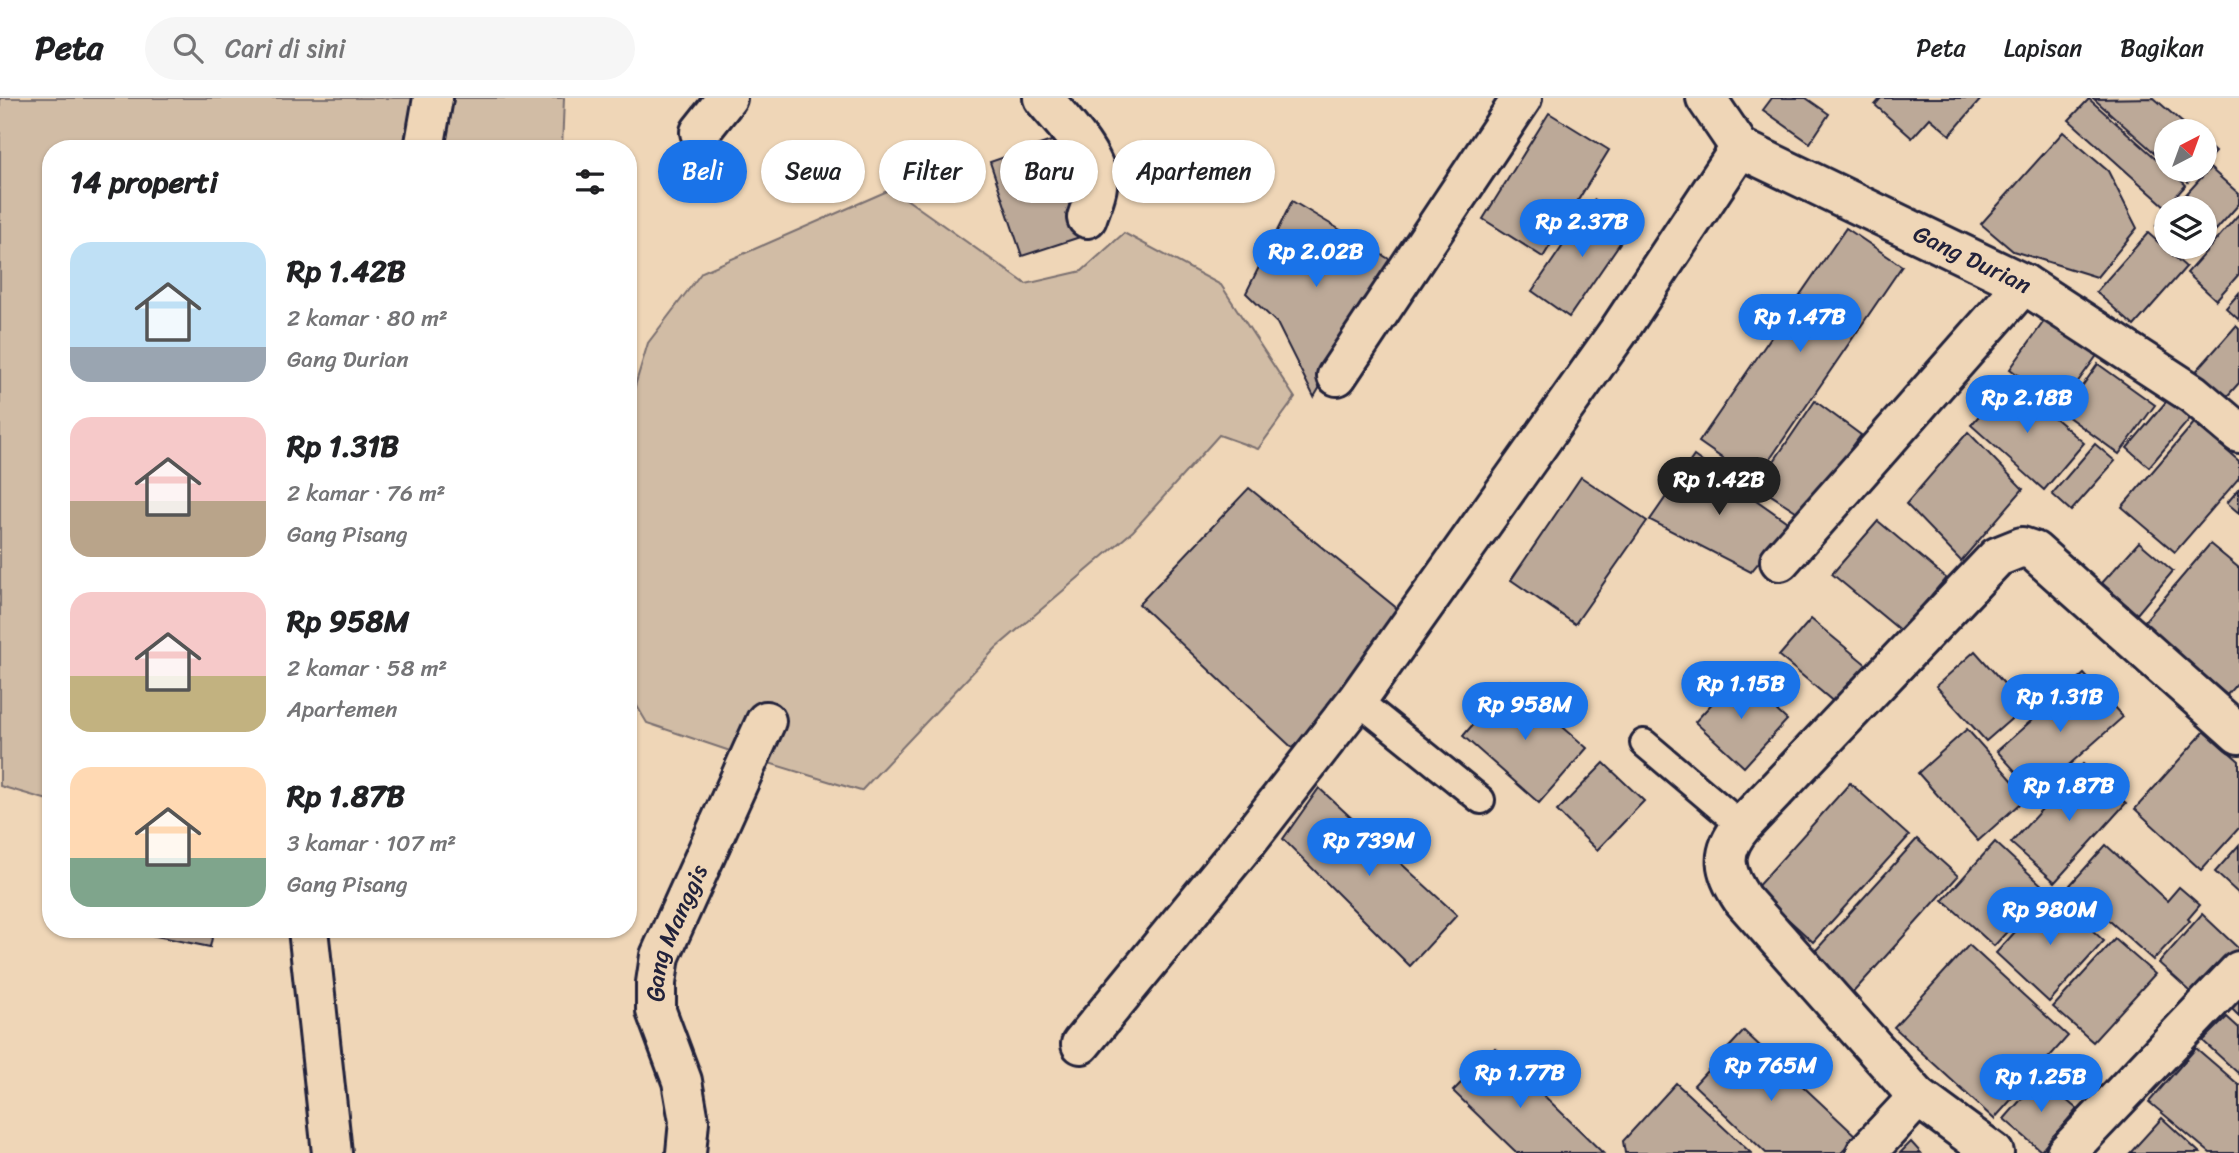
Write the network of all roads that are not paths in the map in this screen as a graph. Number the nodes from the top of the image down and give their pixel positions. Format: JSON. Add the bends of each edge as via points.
{"nodes":[{"id":1,"x":433,"y":98,"type":"edge"},
{"id":2,"x":727,"y":98,"type":"edge"},
{"id":3,"x":1043,"y":98,"type":"edge"},
{"id":4,"x":1522,"y":98,"type":"edge"},
{"id":5,"x":1706,"y":98,"type":"edge"},
{"id":6,"x":700,"y":132,"type":"dead end"},
{"id":7,"x":426,"y":140,"type":"edge"},
{"id":8,"x":1740,"y":148,"type":"junction"},
{"id":9,"x":1087,"y":218,"type":"dead end"},
{"id":10,"x":2024,"y":284,"type":"junction"},
{"id":11,"x":1337,"y":376,"type":"dead end"},
{"id":12,"x":2239,"y":433,"type":"edge"},
{"id":13,"x":1780,"y":561,"type":"dead end"},
{"id":14,"x":1357,"y":700,"type":"junction"},
{"id":15,"x":2234,"y":720,"type":"edge"},
{"id":16,"x":766,"y":721,"type":"dead end"},
{"id":17,"x":1644,"y":743,"type":"dead end"},
{"id":18,"x":1481,"y":800,"type":"dead end"},
{"id":19,"x":1742,"y":826,"type":"junction"},
{"id":20,"x":309,"y":938,"type":"edge"},
{"id":21,"x":2239,"y":971,"type":"edge"},
{"id":22,"x":1081,"y":1044,"type":"dead end"},
{"id":23,"x":1918,"y":1097,"type":"junction"},
{"id":24,"x":332,"y":1153,"type":"edge"},
{"id":25,"x":686,"y":1153,"type":"edge"},
{"id":26,"x":1866,"y":1153,"type":"edge"},
{"id":27,"x":1994,"y":1153,"type":"edge"},
{"id":28,"x":2066,"y":1153,"type":"edge"}],
"edges":[{"from":1,"to":7,"type":"street"},
{"from":2,"to":6,"type":"street"},
{"from":3,"to":9,"type":"street","via":[[1095,169],[1098,186]]},
{"from":4,"to":11,"type":"street"},
{"from":5,"to":8,"type":"street"},
{"from":8,"to":10,"type":"street","name":"Gang Durian"},
{"from":8,"to":14,"type":"street","via":[[1618,332]]},
{"from":10,"to":12,"type":"street","name":"Gang Durian","via":[[2193,394]]},
{"from":10,"to":13,"type":"street"},
{"from":14,"to":18,"type":"lane"},
{"from":14,"to":22,"type":"street"},
{"from":15,"to":19,"type":"street","via":[[2034,551],[2022,547],[1997,557]]},
{"from":16,"to":25,"type":"street","name":"Gang Manggis","via":[[660,956],[656,1011],[682,1081],[689,1121]]},
{"from":17,"to":19,"type":"lane"},
{"from":19,"to":23,"type":"street","via":[[1725,859],[1730,880],[1742,899]]},
{"from":20,"to":24,"type":"street"},
{"from":21,"to":28,"type":"street"},
{"from":23,"to":26,"type":"street"},
{"from":23,"to":27,"type":"street"}]}
